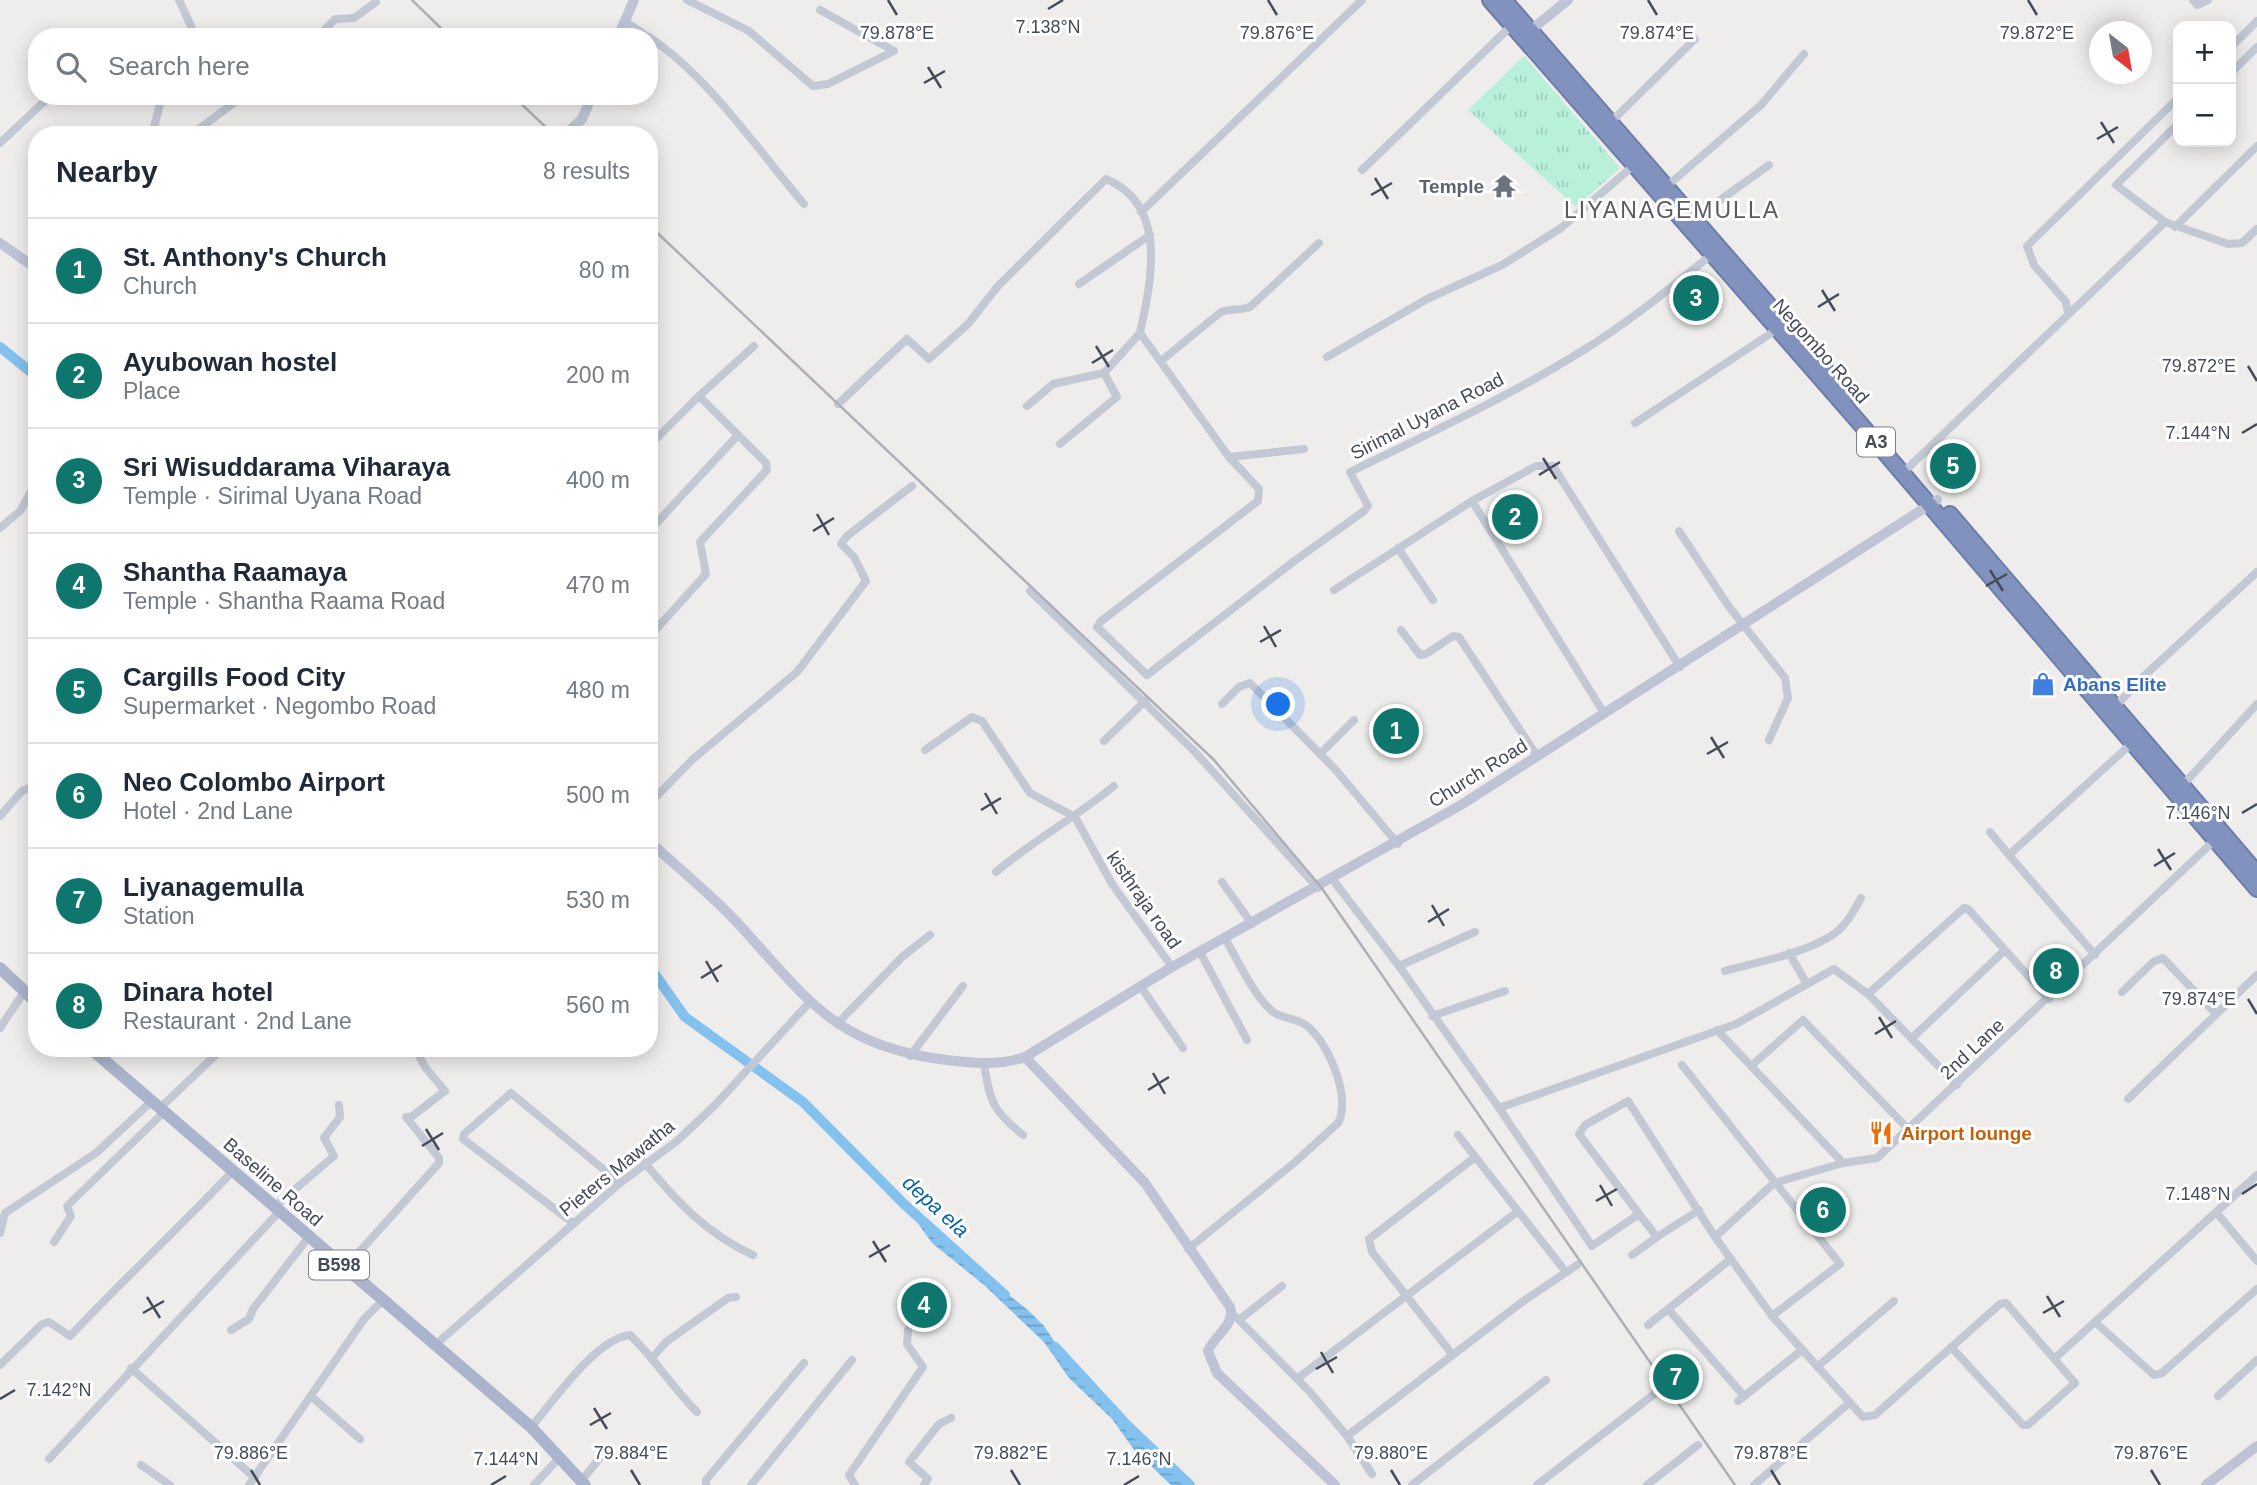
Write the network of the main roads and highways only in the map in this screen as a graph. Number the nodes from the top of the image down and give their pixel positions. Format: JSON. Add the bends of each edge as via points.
{"nodes":[{"id":1,"x":1490,"y":0,"type":"edge"},
{"id":2,"x":1504,"y":0,"type":"edge"},
{"id":3,"x":1526,"y":34,"type":"junction"},
{"id":4,"x":1933,"y":502,"type":"junction"},
{"id":5,"x":2218,"y":836,"type":"junction"},
{"id":6,"x":2257,"y":873,"type":"edge"},
{"id":7,"x":2257,"y":889,"type":"edge"},
{"id":8,"x":0,"y":968,"type":"edge"},
{"id":9,"x":28,"y":995,"type":"edge"},
{"id":10,"x":101,"y":1057,"type":"edge"},
{"id":11,"x":584,"y":1482,"type":"edge"}],
"edges":[{"from":1,"to":3,"type":"highway","name":"Negombo Road","number":"A3"},
{"from":2,"to":3,"type":"highway","name":"Negombo Road","number":"A3"},
{"from":3,"to":4,"type":"highway","name":"Negombo Road","number":"A3","via":[[1633,166]]},
{"from":3,"to":4,"type":"highway","name":"Negombo Road","number":"A3","via":[[1695,218],[1909,467]]},
{"from":4,"to":5,"type":"highway","name":"Negombo Road","number":"A3","via":[[2132,743]]},
{"from":4,"to":5,"type":"highway","name":"Negombo Road","number":"A3","via":[[2115,707]]},
{"from":5,"to":6,"type":"highway","name":"Negombo Road","number":"A3"},
{"from":5,"to":7,"type":"highway","name":"Negombo Road","number":"A3"},
{"from":8,"to":9,"type":"main road"},
{"from":10,"to":11,"type":"main road","name":"Baseline Road","number":"B598","via":[[531,1427]]}]}
